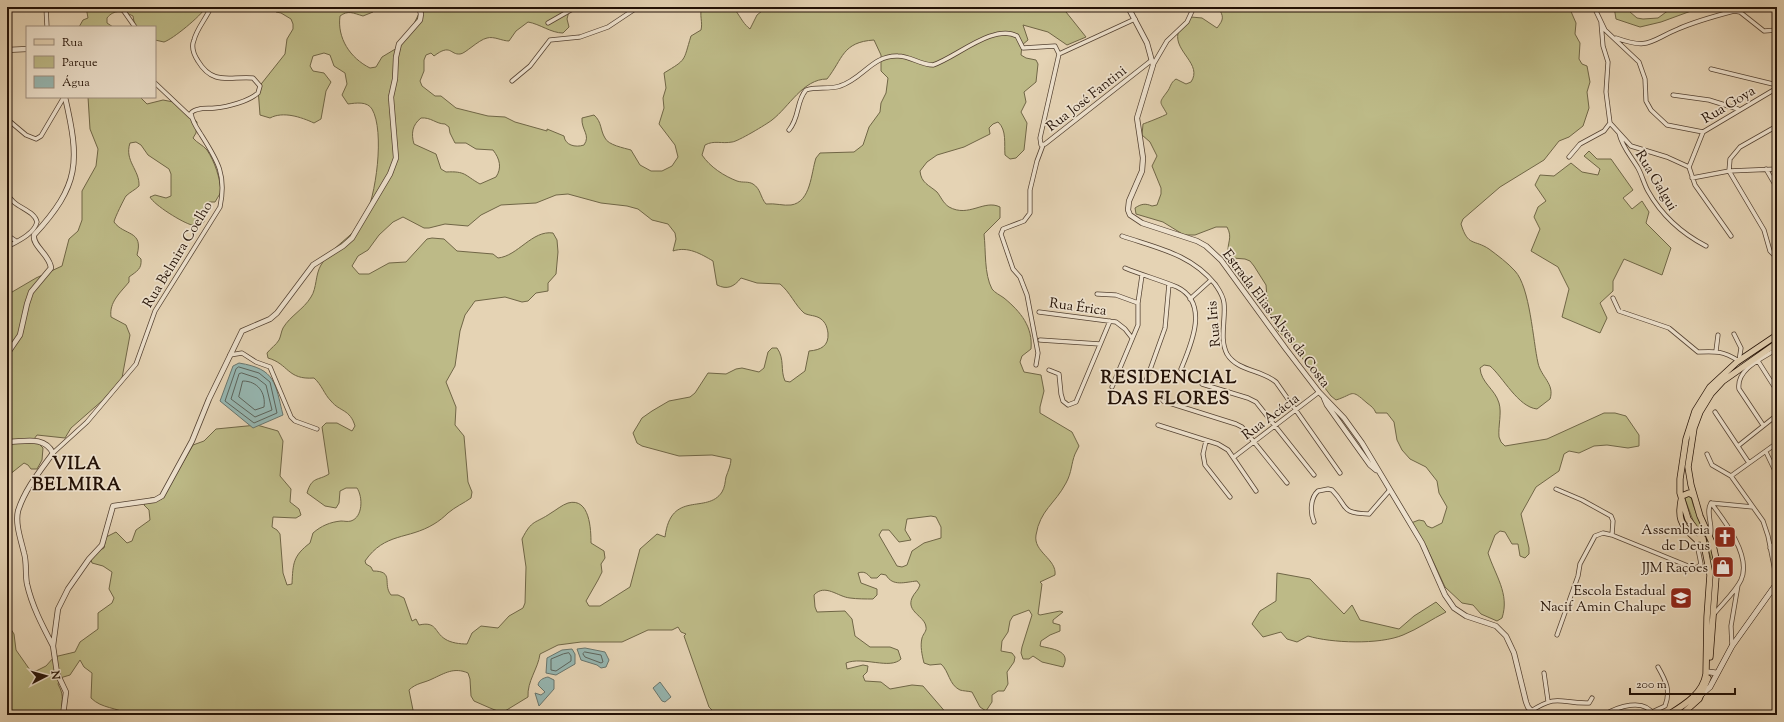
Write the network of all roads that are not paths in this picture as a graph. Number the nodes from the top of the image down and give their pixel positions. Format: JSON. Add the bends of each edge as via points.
{"nodes":[{"id":1,"x":46,"y":7,"type":"edge"},
{"id":2,"x":121,"y":7,"type":"edge"},
{"id":3,"x":211,"y":7,"type":"edge"},
{"id":4,"x":419,"y":7,"type":"edge"},
{"id":5,"x":576,"y":7,"type":"edge"},
{"id":6,"x":638,"y":7,"type":"edge"},
{"id":7,"x":1128,"y":7,"type":"edge"},
{"id":8,"x":1194,"y":7,"type":"edge"},
{"id":9,"x":1594,"y":7,"type":"edge"},
{"id":10,"x":1135,"y":19,"type":"junction"},
{"id":11,"x":1600,"y":22,"type":"junction"},
{"id":12,"x":548,"y":23,"type":"dead end"},
{"id":13,"x":47,"y":26,"type":"edge"},
{"id":14,"x":134,"y":26,"type":"edge"},
{"id":15,"x":1777,"y":30,"type":"edge"},
{"id":16,"x":1614,"y":37,"type":"junction"},
{"id":17,"x":26,"y":49,"type":"edge"},
{"id":18,"x":7,"y":50,"type":"edge"},
{"id":19,"x":1059,"y":54,"type":"junction"},
{"id":20,"x":1152,"y":62,"type":"junction"},
{"id":21,"x":1711,"y":69,"type":"dead end"},
{"id":22,"x":512,"y":81,"type":"dead end"},
{"id":23,"x":156,"y":84,"type":"edge"},
{"id":24,"x":1777,"y":85,"type":"edge"},
{"id":25,"x":1777,"y":88,"type":"edge"},
{"id":26,"x":1673,"y":95,"type":"dead end"},
{"id":27,"x":64,"y":98,"type":"edge"},
{"id":28,"x":65,"y":98,"type":"edge"},
{"id":29,"x":1739,"y":109,"type":"junction"},
{"id":30,"x":191,"y":117,"type":"junction"},
{"id":31,"x":7,"y":119,"type":"edge"},
{"id":32,"x":1610,"y":123,"type":"junction"},
{"id":33,"x":1777,"y":126,"type":"edge"},
{"id":34,"x":789,"y":130,"type":"dead end"},
{"id":35,"x":1619,"y":132,"type":"junction"},
{"id":36,"x":1703,"y":132,"type":"junction"},
{"id":37,"x":1043,"y":145,"type":"junction"},
{"id":38,"x":1570,"y":156,"type":"dead end"},
{"id":39,"x":1689,"y":167,"type":"junction"},
{"id":40,"x":1766,"y":169,"type":"junction"},
{"id":41,"x":1777,"y":169,"type":"edge"},
{"id":42,"x":1729,"y":171,"type":"junction"},
{"id":43,"x":1692,"y":178,"type":"junction"},
{"id":44,"x":1777,"y":188,"type":"edge"},
{"id":45,"x":7,"y":193,"type":"edge"},
{"id":46,"x":7,"y":235,"type":"edge"},
{"id":47,"x":1122,"y":236,"type":"dead end"},
{"id":48,"x":1731,"y":236,"type":"dead end"},
{"id":49,"x":24,"y":237,"type":"junction"},
{"id":50,"x":33,"y":238,"type":"junction"},
{"id":51,"x":16,"y":241,"type":"junction"},
{"id":52,"x":1706,"y":246,"type":"dead end"},
{"id":53,"x":7,"y":247,"type":"edge"},
{"id":54,"x":1777,"y":257,"type":"edge"},
{"id":55,"x":1125,"y":268,"type":"dead end"},
{"id":56,"x":1142,"y":275,"type":"junction"},
{"id":57,"x":1211,"y":280,"type":"junction"},
{"id":58,"x":1169,"y":284,"type":"junction"},
{"id":59,"x":1097,"y":294,"type":"dead end"},
{"id":60,"x":1190,"y":298,"type":"junction"},
{"id":61,"x":1613,"y":298,"type":"dead end"},
{"id":62,"x":1138,"y":302,"type":"junction"},
{"id":63,"x":1039,"y":312,"type":"dead end"},
{"id":64,"x":1110,"y":321,"type":"junction"},
{"id":65,"x":1734,"y":334,"type":"dead end"},
{"id":66,"x":1718,"y":335,"type":"dead end"},
{"id":67,"x":1777,"y":335,"type":"edge"},
{"id":68,"x":1132,"y":338,"type":"junction"},
{"id":69,"x":1040,"y":340,"type":"dead end"},
{"id":70,"x":1777,"y":343,"type":"edge"},
{"id":71,"x":1100,"y":344,"type":"junction"},
{"id":72,"x":1777,"y":349,"type":"edge"},
{"id":73,"x":1716,"y":351,"type":"junction"},
{"id":74,"x":7,"y":354,"type":"edge"},
{"id":75,"x":229,"y":355,"type":"junction"},
{"id":76,"x":1758,"y":361,"type":"junction"},
{"id":77,"x":1036,"y":365,"type":"dead end"},
{"id":78,"x":1743,"y":365,"type":"junction"},
{"id":79,"x":1049,"y":370,"type":"dead end"},
{"id":80,"x":1181,"y":370,"type":"dead end"},
{"id":81,"x":1146,"y":381,"type":"dead end"},
{"id":82,"x":1202,"y":384,"type":"dead end"},
{"id":83,"x":1112,"y":387,"type":"dead end"},
{"id":84,"x":1777,"y":391,"type":"edge"},
{"id":85,"x":1319,"y":392,"type":"junction"},
{"id":86,"x":1163,"y":401,"type":"dead end"},
{"id":87,"x":1296,"y":410,"type":"junction"},
{"id":88,"x":1715,"y":412,"type":"dead end"},
{"id":89,"x":1777,"y":414,"type":"edge"},
{"id":90,"x":1762,"y":425,"type":"junction"},
{"id":91,"x":1158,"y":426,"type":"dead end"},
{"id":92,"x":1275,"y":426,"type":"junction"},
{"id":93,"x":317,"y":429,"type":"dead end"},
{"id":94,"x":1206,"y":441,"type":"junction"},
{"id":95,"x":7,"y":442,"type":"edge"},
{"id":96,"x":1254,"y":442,"type":"junction"},
{"id":97,"x":1777,"y":443,"type":"edge"},
{"id":98,"x":1738,"y":446,"type":"junction"},
{"id":99,"x":1766,"y":452,"type":"junction"},
{"id":100,"x":53,"y":454,"type":"junction"},
{"id":101,"x":1706,"y":454,"type":"dead end"},
{"id":102,"x":1234,"y":457,"type":"junction"},
{"id":103,"x":1749,"y":463,"type":"junction"},
{"id":104,"x":1340,"y":473,"type":"dead end"},
{"id":105,"x":1314,"y":475,"type":"dead end"},
{"id":106,"x":1777,"y":475,"type":"edge"},
{"id":107,"x":1731,"y":476,"type":"junction"},
{"id":108,"x":1287,"y":483,"type":"dead end"},
{"id":109,"x":1556,"y":489,"type":"dead end"},
{"id":110,"x":1256,"y":490,"type":"dead end"},
{"id":111,"x":1389,"y":491,"type":"junction"},
{"id":112,"x":1694,"y":496,"type":"junction"},
{"id":113,"x":1230,"y":497,"type":"dead end"},
{"id":114,"x":1682,"y":498,"type":"junction"},
{"id":115,"x":1711,"y":502,"type":"junction"},
{"id":116,"x":1753,"y":507,"type":"junction"},
{"id":117,"x":1314,"y":522,"type":"dead end"},
{"id":118,"x":1685,"y":527,"type":"junction"},
{"id":119,"x":1696,"y":531,"type":"junction"},
{"id":120,"x":1612,"y":535,"type":"junction"},
{"id":121,"x":1710,"y":537,"type":"junction"},
{"id":122,"x":1702,"y":538,"type":"junction"},
{"id":123,"x":1696,"y":539,"type":"junction"},
{"id":124,"x":1777,"y":541,"type":"edge"},
{"id":125,"x":1770,"y":548,"type":"junction"},
{"id":126,"x":1717,"y":563,"type":"junction"},
{"id":127,"x":1709,"y":564,"type":"junction"},
{"id":128,"x":1777,"y":582,"type":"edge"},
{"id":129,"x":1738,"y":584,"type":"junction"},
{"id":130,"x":1712,"y":616,"type":"junction"},
{"id":131,"x":1556,"y":636,"type":"dead end"},
{"id":132,"x":53,"y":646,"type":"junction"},
{"id":133,"x":1732,"y":646,"type":"junction"},
{"id":134,"x":1658,"y":667,"type":"dead end"},
{"id":135,"x":1709,"y":672,"type":"junction"},
{"id":136,"x":1717,"y":672,"type":"junction"},
{"id":137,"x":1544,"y":673,"type":"dead end"},
{"id":138,"x":1702,"y":694,"type":"junction"},
{"id":139,"x":1592,"y":698,"type":"dead end"},
{"id":140,"x":1548,"y":701,"type":"junction"},
{"id":141,"x":1531,"y":711,"type":"junction"},
{"id":142,"x":1653,"y":714,"type":"edge"},
{"id":143,"x":63,"y":715,"type":"edge"},
{"id":144,"x":1535,"y":715,"type":"edge"},
{"id":145,"x":1604,"y":715,"type":"edge"},
{"id":146,"x":1668,"y":715,"type":"edge"},
{"id":147,"x":1681,"y":715,"type":"edge"}],
"edges":[{"from":1,"to":13,"type":"street"},
{"from":2,"to":14,"type":"street"},
{"from":3,"to":30,"type":"street","via":[[193,42],[195,57],[204,69],[215,77],[253,78],[260,84],[260,88],[251,98],[217,108],[195,110]]},
{"from":4,"to":75,"type":"street","via":[[420,20],[399,44],[396,57],[391,97],[396,158],[390,174],[348,242],[313,265],[277,313],[242,331]]},
{"from":5,"to":12,"type":"street"},
{"from":6,"to":22,"type":"street","via":[[608,27],[580,37],[550,40],[530,66]]},
{"from":7,"to":10,"type":"street"},
{"from":8,"to":20,"type":"street","via":[[1187,22],[1167,41]]},
{"from":9,"to":11,"type":"street"},
{"from":10,"to":19,"type":"street"},
{"from":10,"to":20,"type":"street","via":[[1147,43]]},
{"from":11,"to":16,"type":"street"},
{"from":11,"to":32,"type":"street","via":[[1608,66],[1606,92]]},
{"from":15,"to":16,"type":"street","via":[[1764,31],[1740,12],[1734,11],[1676,29],[1652,42],[1638,44]]},
{"from":16,"to":36,"type":"street","via":[[1639,62],[1645,79],[1646,101],[1654,115],[1667,125]]},
{"from":17,"to":18,"type":"street"},
{"from":19,"to":34,"type":"street","via":[[1055,46],[1023,48],[1017,36],[1011,34],[988,37],[933,65],[907,58],[891,57],[872,63],[858,78],[846,84],[834,88],[806,90],[796,121]]},
{"from":19,"to":37,"type":"street","name":"Rua José Fantini","via":[[1040,141]]},
{"from":20,"to":37,"type":"street","name":"Rua José Fantini"},
{"from":20,"to":85,"type":"street","name":"Estrada Elias Alves da Costa","via":[[1137,118],[1143,158],[1142,171],[1129,201],[1130,215],[1142,223],[1196,241],[1213,252]]},
{"from":21,"to":24,"type":"street"},
{"from":23,"to":30,"type":"street","name":"Rua Belmira Coelho"},
{"from":25,"to":29,"type":"street","name":"Rua Goya"},
{"from":26,"to":29,"type":"street","via":[[1709,100]]},
{"from":27,"to":31,"type":"street","via":[[41,136],[36,138],[26,135]]},
{"from":28,"to":50,"type":"street","via":[[72,129],[73,172],[70,184],[53,215]]},
{"from":29,"to":36,"type":"street","name":"Rua Goya"},
{"from":30,"to":100,"type":"street","name":"Rua Belmira Coelho","via":[[218,162],[222,174],[224,189],[220,206],[155,311],[136,364],[87,422]]},
{"from":32,"to":35,"type":"street"},
{"from":32,"to":38,"type":"street","via":[[1604,131],[1580,144]]},
{"from":33,"to":42,"type":"street","via":[[1740,147],[1730,159]]},
{"from":35,"to":39,"type":"street","via":[[1631,146]]},
{"from":35,"to":52,"type":"street","name":"Rua Galgui","via":[[1623,145],[1662,213],[1692,239]]},
{"from":36,"to":39,"type":"street","name":"Rua Goya"},
{"from":37,"to":77,"type":"street","via":[[1030,190],[1030,213],[1024,221],[1003,229],[1001,234],[1013,268],[1020,277],[1027,295],[1038,353]]},
{"from":39,"to":43,"type":"street"},
{"from":40,"to":41,"type":"street"},
{"from":40,"to":42,"type":"street"},
{"from":40,"to":44,"type":"street"},
{"from":42,"to":43,"type":"street"},
{"from":42,"to":54,"type":"street","via":[[1764,230],[1770,251]]},
{"from":43,"to":48,"type":"street"},
{"from":45,"to":49,"type":"street","via":[[13,203],[36,218],[36,227]]},
{"from":46,"to":51,"type":"street"},
{"from":47,"to":57,"type":"street","name":"Rua Iris","via":[[1177,255],[1198,267]]},
{"from":49,"to":50,"type":"street"},
{"from":49,"to":51,"type":"street"},
{"from":50,"to":74,"type":"street","via":[[48,258],[51,268],[32,292],[20,335]]},
{"from":51,"to":53,"type":"street"},
{"from":55,"to":56,"type":"street"},
{"from":56,"to":58,"type":"street"},
{"from":56,"to":62,"type":"street"},
{"from":57,"to":60,"type":"street"},
{"from":57,"to":87,"type":"street","name":"Rua Iris","via":[[1224,299],[1223,335],[1227,354],[1236,364],[1270,377]]},
{"from":58,"to":60,"type":"street"},
{"from":58,"to":81,"type":"street","via":[[1165,328]]},
{"from":59,"to":62,"type":"street","via":[[1116,295]]},
{"from":60,"to":80,"type":"street","via":[[1195,311],[1195,331]]},
{"from":61,"to":73,"type":"street","via":[[1618,311],[1669,328],[1698,352]]},
{"from":62,"to":68,"type":"street","via":[[1138,325]]},
{"from":63,"to":64,"type":"street","name":"Rua Érica"},
{"from":64,"to":68,"type":"street","name":"Rua Érica","via":[[1121,325]]},
{"from":64,"to":71,"type":"street"},
{"from":65,"to":78,"type":"street","via":[[1741,348]]},
{"from":66,"to":73,"type":"street"},
{"from":67,"to":78,"type":"main road"},
{"from":68,"to":83,"type":"street"},
{"from":69,"to":71,"type":"street"},
{"from":70,"to":78,"type":"main road"},
{"from":71,"to":79,"type":"street","via":[[1079,398],[1074,404],[1068,405],[1063,400],[1059,374]]},
{"from":72,"to":76,"type":"street"},
{"from":73,"to":78,"type":"street","via":[[1725,353]]},
{"from":75,"to":93,"type":"street","via":[[242,352],[256,362],[270,367],[291,417]]},
{"from":75,"to":132,"type":"street","via":[[192,441],[162,496],[155,500],[117,505],[112,508],[102,544],[68,589],[58,609]]},
{"from":76,"to":78,"type":"street"},
{"from":76,"to":84,"type":"street"},
{"from":78,"to":90,"type":"street","via":[[1739,389]]},
{"from":78,"to":112,"type":"main road","via":[[1711,394],[1694,428],[1688,467]]},
{"from":78,"to":114,"type":"main road","via":[[1710,387],[1695,411],[1686,439],[1680,479]]},
{"from":82,"to":92,"type":"street","via":[[1256,402]]},
{"from":85,"to":87,"type":"street","name":"Rua Acácia"},
{"from":85,"to":111,"type":"street","name":"Estrada Elias Alves da Costa","via":[[1370,466],[1377,470]]},
{"from":86,"to":96,"type":"street","via":[[1236,424]]},
{"from":87,"to":92,"type":"street","name":"Rua Acácia"},
{"from":87,"to":104,"type":"street","name":"Rua Iris"},
{"from":88,"to":98,"type":"street"},
{"from":89,"to":90,"type":"street"},
{"from":90,"to":98,"type":"street"},
{"from":91,"to":94,"type":"street"},
{"from":92,"to":96,"type":"street","name":"Rua Acácia"},
{"from":92,"to":105,"type":"street"},
{"from":94,"to":102,"type":"street","via":[[1218,444]]},
{"from":94,"to":113,"type":"street","via":[[1203,454],[1205,465]]},
{"from":95,"to":100,"type":"street","via":[[42,442],[49,446]]},
{"from":96,"to":102,"type":"street","name":"Rua Acácia"},
{"from":96,"to":108,"type":"street"},
{"from":97,"to":99,"type":"street"},
{"from":98,"to":103,"type":"street"},
{"from":99,"to":103,"type":"street"},
{"from":99,"to":106,"type":"street"},
{"from":100,"to":132,"type":"street","name":"Rua Belmira Coelho","via":[[31,482],[18,512],[17,522],[25,555],[26,581],[30,595],[36,614]]},
{"from":101,"to":107,"type":"street","via":[[1712,465]]},
{"from":102,"to":110,"type":"street"},
{"from":103,"to":107,"type":"street"},
{"from":107,"to":116,"type":"street"},
{"from":109,"to":120,"type":"street","via":[[1611,516]]},
{"from":111,"to":117,"type":"street","via":[[1369,514],[1350,512],[1332,490],[1318,491],[1312,501]]},
{"from":111,"to":141,"type":"street","name":"Estrada Elias Alves da Costa","via":[[1422,543],[1445,595],[1454,608],[1466,616],[1496,626],[1506,636],[1514,653],[1526,702]]},
{"from":112,"to":114,"type":"main road","via":[[1686,493]]},
{"from":112,"to":121,"type":"main road"},
{"from":114,"to":118,"type":"main road","via":[[1680,520]]},
{"from":114,"to":119,"type":"main road","via":[[1688,519]]},
{"from":115,"to":116,"type":"street"},
{"from":115,"to":121,"type":"street","via":[[1708,508]]},
{"from":115,"to":129,"type":"street","via":[[1736,538],[1743,570]]},
{"from":116,"to":125,"type":"street","via":[[1765,526]]},
{"from":118,"to":119,"type":"main road"},
{"from":118,"to":123,"type":"main road"},
{"from":119,"to":122,"type":"main road"},
{"from":120,"to":123,"type":"street","via":[[1693,568],[1701,564]]},
{"from":120,"to":131,"type":"street","via":[[1603,533],[1595,536],[1580,564]]},
{"from":121,"to":126,"type":"main road"},
{"from":122,"to":123,"type":"main road"},
{"from":122,"to":127,"type":"main road"},
{"from":124,"to":125,"type":"street"},
{"from":125,"to":128,"type":"street"},
{"from":126,"to":127,"type":"main road"},
{"from":126,"to":130,"type":"main road"},
{"from":127,"to":146,"type":"main road","via":[[1705,681],[1691,700]]},
{"from":128,"to":133,"type":"main road"},
{"from":129,"to":130,"type":"street"},
{"from":129,"to":133,"type":"street","via":[[1731,626]]},
{"from":130,"to":135,"type":"main road"},
{"from":132,"to":143,"type":"street","via":[[57,673],[66,692]]},
{"from":133,"to":136,"type":"main road"},
{"from":134,"to":142,"type":"street","via":[[1665,680],[1668,695],[1665,706]]},
{"from":135,"to":136,"type":"main road"},
{"from":135,"to":138,"type":"main road"},
{"from":136,"to":138,"type":"main road","via":[[1710,688]]},
{"from":137,"to":140,"type":"street"},
{"from":138,"to":147,"type":"main road","via":[[1694,705]]},
{"from":139,"to":140,"type":"street","via":[[1589,702]]},
{"from":140,"to":141,"type":"street"},
{"from":141,"to":144,"type":"street","name":"Estrada Elias Alves da Costa"},
{"from":142,"to":145,"type":"street","via":[[1639,705],[1632,705]]}]}
